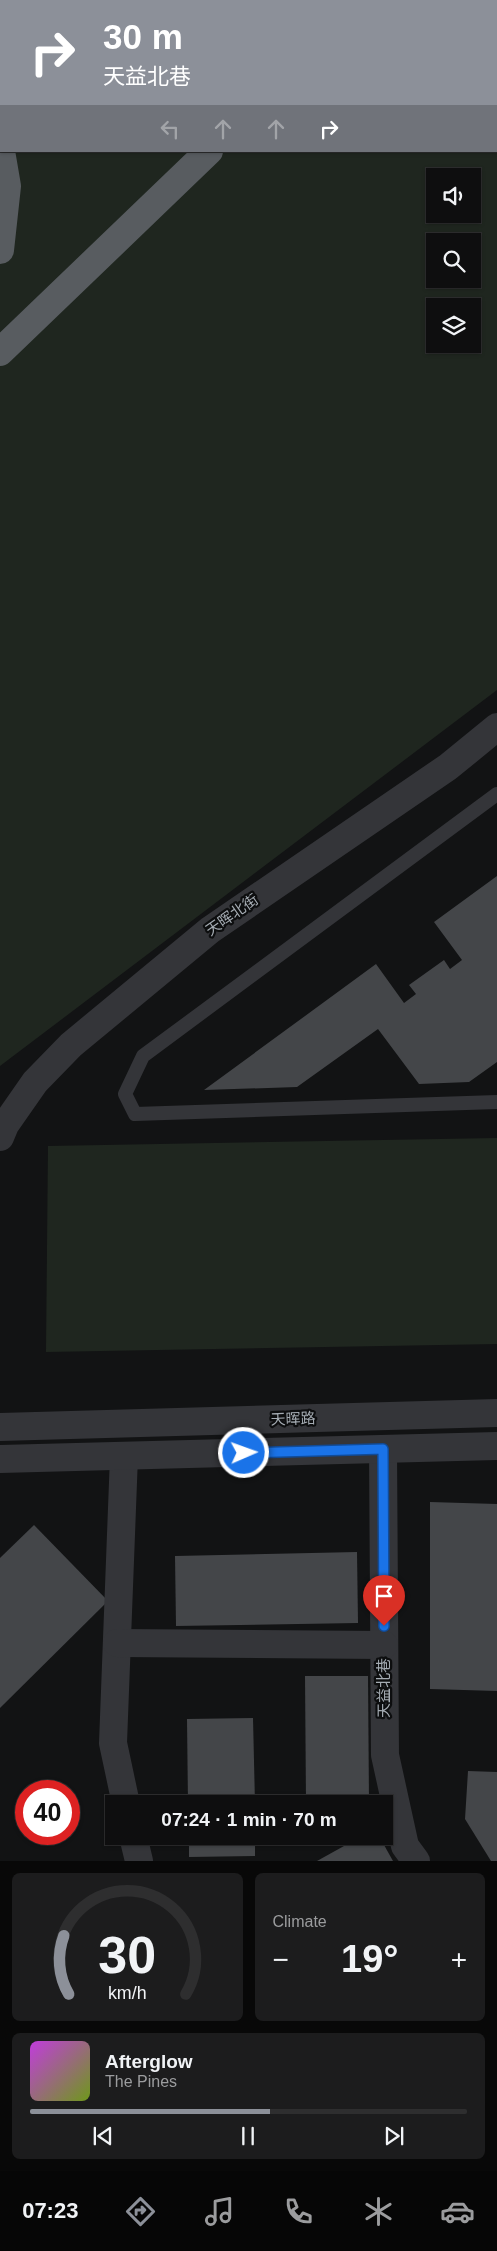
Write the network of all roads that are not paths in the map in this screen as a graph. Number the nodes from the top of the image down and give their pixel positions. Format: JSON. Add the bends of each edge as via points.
{"nodes":[{"id":1,"x":1,"y":152,"type":"edge"},
{"id":2,"x":208,"y":152,"type":"edge"},
{"id":3,"x":0,"y":250,"type":"edge"},
{"id":4,"x":0,"y":352,"type":"edge"},
{"id":5,"x":497,"y":727,"type":"edge"},
{"id":6,"x":497,"y":794,"type":"edge"},
{"id":7,"x":497,"y":1102,"type":"edge"},
{"id":8,"x":0,"y":1137,"type":"edge"},
{"id":9,"x":497,"y":1413,"type":"edge"},
{"id":10,"x":0,"y":1427,"type":"edge"},
{"id":11,"x":497,"y":1446,"type":"edge"},
{"id":12,"x":383,"y":1449,"type":"junction"},
{"id":13,"x":124,"y":1456,"type":"junction"},
{"id":14,"x":0,"y":1459,"type":"edge"},
{"id":15,"x":116,"y":1643,"type":"junction"},
{"id":16,"x":384,"y":1645,"type":"junction"},
{"id":17,"x":124,"y":1795,"type":"edge"},
{"id":18,"x":135,"y":1845,"type":"edge"},
{"id":19,"x":139,"y":1861,"type":"edge"},
{"id":20,"x":416,"y":1861,"type":"edge"}],
"edges":[{"from":1,"to":3,"type":"highway","via":[[7,186]]},
{"from":2,"to":4,"type":"highway"},
{"from":5,"to":8,"type":"street","name":"天晖北街","via":[[448,766],[196,942],[71,1045],[35,1082]]},
{"from":6,"to":7,"type":"lane","via":[[143,1056],[125,1094],[136,1114]]},
{"from":9,"to":10,"type":"street","name":"天晖路"},
{"from":11,"to":12,"type":"street"},
{"from":12,"to":13,"type":"street"},
{"from":12,"to":16,"type":"street","name":"天益北巷"},
{"from":13,"to":14,"type":"street"},
{"from":13,"to":15,"type":"street"},
{"from":15,"to":16,"type":"street"},
{"from":15,"to":17,"type":"street","via":[[113,1743]]},
{"from":16,"to":20,"type":"street","name":"天益北巷","via":[[385,1754],[405,1846]]},
{"from":18,"to":19,"type":"street"}]}
